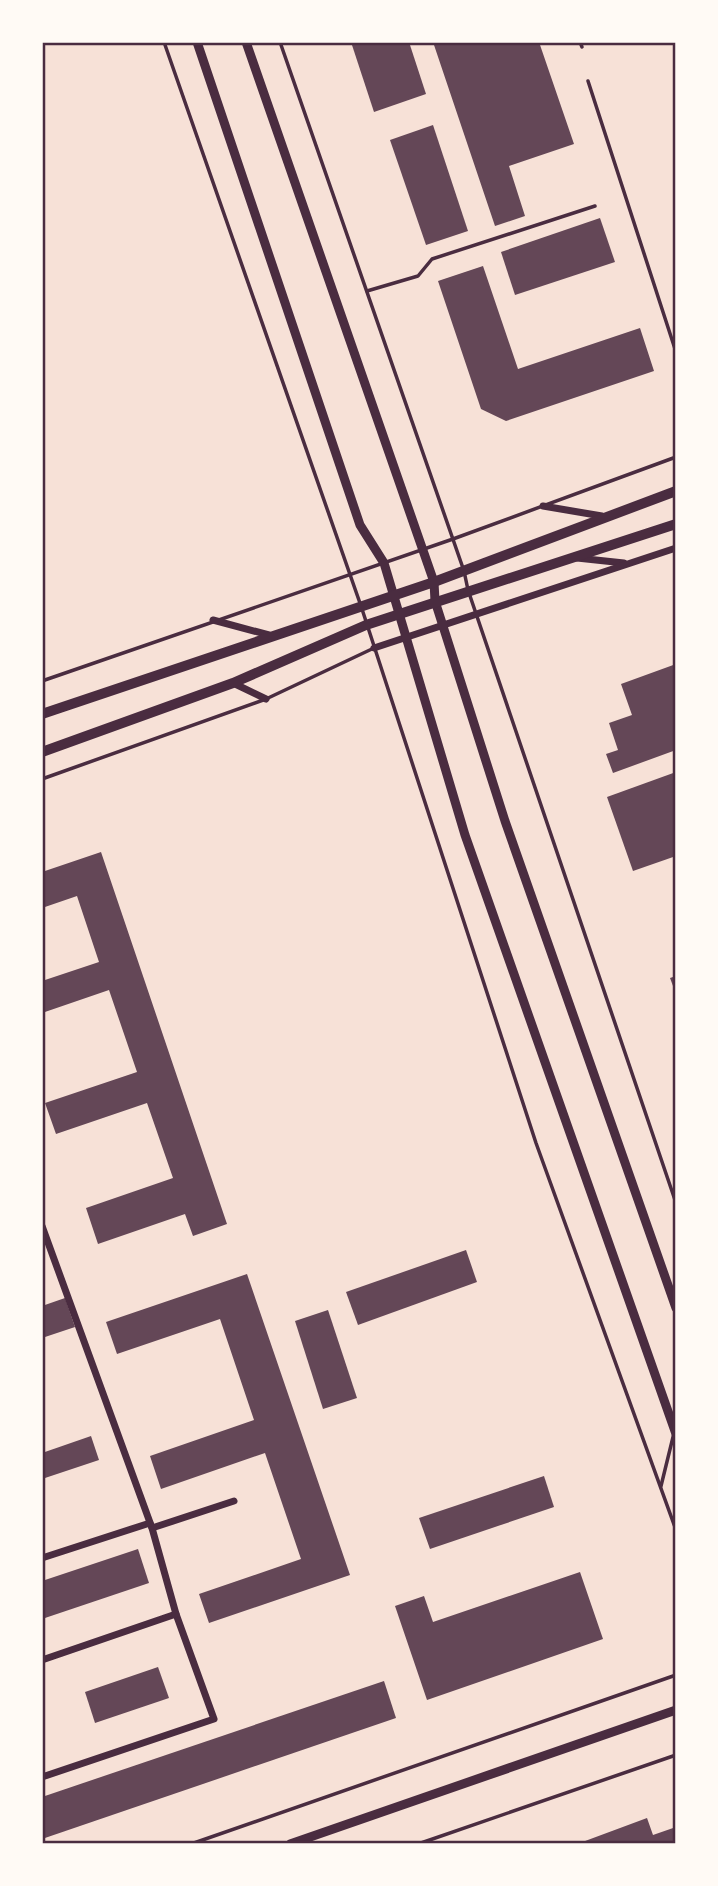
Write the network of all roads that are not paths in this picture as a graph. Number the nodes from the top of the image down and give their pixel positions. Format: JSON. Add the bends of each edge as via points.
{"nodes":[{"id":1,"x":164,"y":42,"type":"edge"},
{"id":2,"x":197,"y":42,"type":"edge"},
{"id":3,"x":246,"y":42,"type":"edge"},
{"id":4,"x":280,"y":42,"type":"edge"},
{"id":5,"x":588,"y":81,"type":"dead end"},
{"id":6,"x":595,"y":206,"type":"dead end"},
{"id":7,"x":367,"y":291,"type":"junction"},
{"id":8,"x":676,"y":352,"type":"edge"},
{"id":9,"x":676,"y":457,"type":"edge"},
{"id":10,"x":676,"y":491,"type":"edge"},
{"id":11,"x":543,"y":506,"type":"junction"},
{"id":12,"x":602,"y":516,"type":"junction"},
{"id":13,"x":676,"y":524,"type":"edge"},
{"id":14,"x":453,"y":539,"type":"junction"},
{"id":15,"x":676,"y":548,"type":"edge"},
{"id":16,"x":423,"y":550,"type":"junction"},
{"id":17,"x":573,"y":557,"type":"junction"},
{"id":18,"x":384,"y":563,"type":"junction"},
{"id":19,"x":627,"y":563,"type":"junction"},
{"id":20,"x":464,"y":571,"type":"junction"},
{"id":21,"x":350,"y":575,"type":"junction"},
{"id":22,"x":433,"y":582,"type":"junction"},
{"id":23,"x":468,"y":590,"type":"junction"},
{"id":24,"x":394,"y":595,"type":"junction"},
{"id":25,"x":435,"y":601,"type":"junction"},
{"id":26,"x":361,"y":606,"type":"junction"},
{"id":27,"x":475,"y":612,"type":"junction"},
{"id":28,"x":397,"y":615,"type":"junction"},
{"id":29,"x":213,"y":620,"type":"junction"},
{"id":30,"x":443,"y":624,"type":"junction"},
{"id":31,"x":366,"y":625,"type":"junction"},
{"id":32,"x":270,"y":635,"type":"junction"},
{"id":33,"x":405,"y":637,"type":"junction"},
{"id":34,"x":374,"y":648,"type":"junction"},
{"id":35,"x":42,"y":681,"type":"edge"},
{"id":36,"x":233,"y":683,"type":"junction"},
{"id":37,"x":266,"y":699,"type":"junction"},
{"id":38,"x":42,"y":714,"type":"edge"},
{"id":39,"x":42,"y":752,"type":"edge"},
{"id":40,"x":42,"y":779,"type":"edge"},
{"id":41,"x":676,"y":1203,"type":"edge"},
{"id":42,"x":42,"y":1226,"type":"edge"},
{"id":43,"x":676,"y":1308,"type":"edge"},
{"id":44,"x":675,"y":1432,"type":"edge"},
{"id":45,"x":661,"y":1488,"type":"junction"},
{"id":46,"x":233,"y":1501,"type":"dead end"},
{"id":47,"x":151,"y":1526,"type":"junction"},
{"id":48,"x":676,"y":1530,"type":"edge"},
{"id":49,"x":42,"y":1558,"type":"edge"},
{"id":50,"x":176,"y":1614,"type":"junction"},
{"id":51,"x":42,"y":1660,"type":"edge"},
{"id":52,"x":676,"y":1675,"type":"edge"},
{"id":53,"x":676,"y":1710,"type":"edge"},
{"id":54,"x":676,"y":1755,"type":"edge"},
{"id":55,"x":42,"y":1777,"type":"edge"},
{"id":56,"x":191,"y":1844,"type":"edge"},
{"id":57,"x":290,"y":1844,"type":"edge"},
{"id":58,"x":418,"y":1844,"type":"edge"}],
"edges":[{"from":1,"to":21,"type":"lane"},
{"from":2,"to":18,"type":"street","via":[[360,525]]},
{"from":3,"to":16,"type":"street"},
{"from":4,"to":7,"type":"lane"},
{"from":5,"to":8,"type":"lane"},
{"from":6,"to":7,"type":"lane","via":[[432,259],[418,276]]},
{"from":7,"to":14,"type":"lane"},
{"from":9,"to":11,"type":"lane"},
{"from":10,"to":12,"type":"main road"},
{"from":11,"to":12,"type":"street"},
{"from":11,"to":14,"type":"lane"},
{"from":12,"to":20,"type":"main road"},
{"from":13,"to":17,"type":"main road"},
{"from":14,"to":16,"type":"lane"},
{"from":14,"to":20,"type":"lane"},
{"from":15,"to":19,"type":"street"},
{"from":16,"to":18,"type":"lane"},
{"from":16,"to":22,"type":"street"},
{"from":17,"to":19,"type":"street"},
{"from":17,"to":23,"type":"main road"},
{"from":18,"to":21,"type":"lane"},
{"from":18,"to":24,"type":"street"},
{"from":19,"to":27,"type":"street"},
{"from":20,"to":22,"type":"main road"},
{"from":20,"to":23,"type":"lane"},
{"from":21,"to":26,"type":"lane"},
{"from":21,"to":29,"type":"lane"},
{"from":22,"to":24,"type":"main road"},
{"from":22,"to":25,"type":"street"},
{"from":23,"to":25,"type":"main road"},
{"from":23,"to":27,"type":"lane"},
{"from":24,"to":26,"type":"main road"},
{"from":24,"to":28,"type":"street"},
{"from":25,"to":28,"type":"main road"},
{"from":25,"to":30,"type":"street"},
{"from":26,"to":31,"type":"lane"},
{"from":26,"to":32,"type":"main road"},
{"from":27,"to":30,"type":"street"},
{"from":27,"to":41,"type":"lane"},
{"from":28,"to":31,"type":"main road"},
{"from":28,"to":33,"type":"street"},
{"from":29,"to":32,"type":"street"},
{"from":29,"to":35,"type":"lane"},
{"from":30,"to":33,"type":"street"},
{"from":30,"to":43,"type":"street","via":[[505,821]]},
{"from":31,"to":34,"type":"lane"},
{"from":31,"to":36,"type":"main road"},
{"from":32,"to":38,"type":"main road"},
{"from":33,"to":34,"type":"street"},
{"from":33,"to":44,"type":"street","via":[[465,835]]},
{"from":34,"to":37,"type":"lane"},
{"from":34,"to":45,"type":"lane","via":[[537,1143]]},
{"from":36,"to":37,"type":"street"},
{"from":36,"to":39,"type":"main road"},
{"from":37,"to":40,"type":"lane"},
{"from":42,"to":47,"type":"street"},
{"from":44,"to":45,"type":"lane"},
{"from":45,"to":48,"type":"lane"},
{"from":46,"to":47,"type":"street"},
{"from":47,"to":49,"type":"street"},
{"from":47,"to":50,"type":"street"},
{"from":50,"to":51,"type":"street"},
{"from":50,"to":55,"type":"street","via":[[214,1719]]},
{"from":52,"to":56,"type":"lane"},
{"from":53,"to":57,"type":"street"},
{"from":54,"to":58,"type":"lane"}]}
